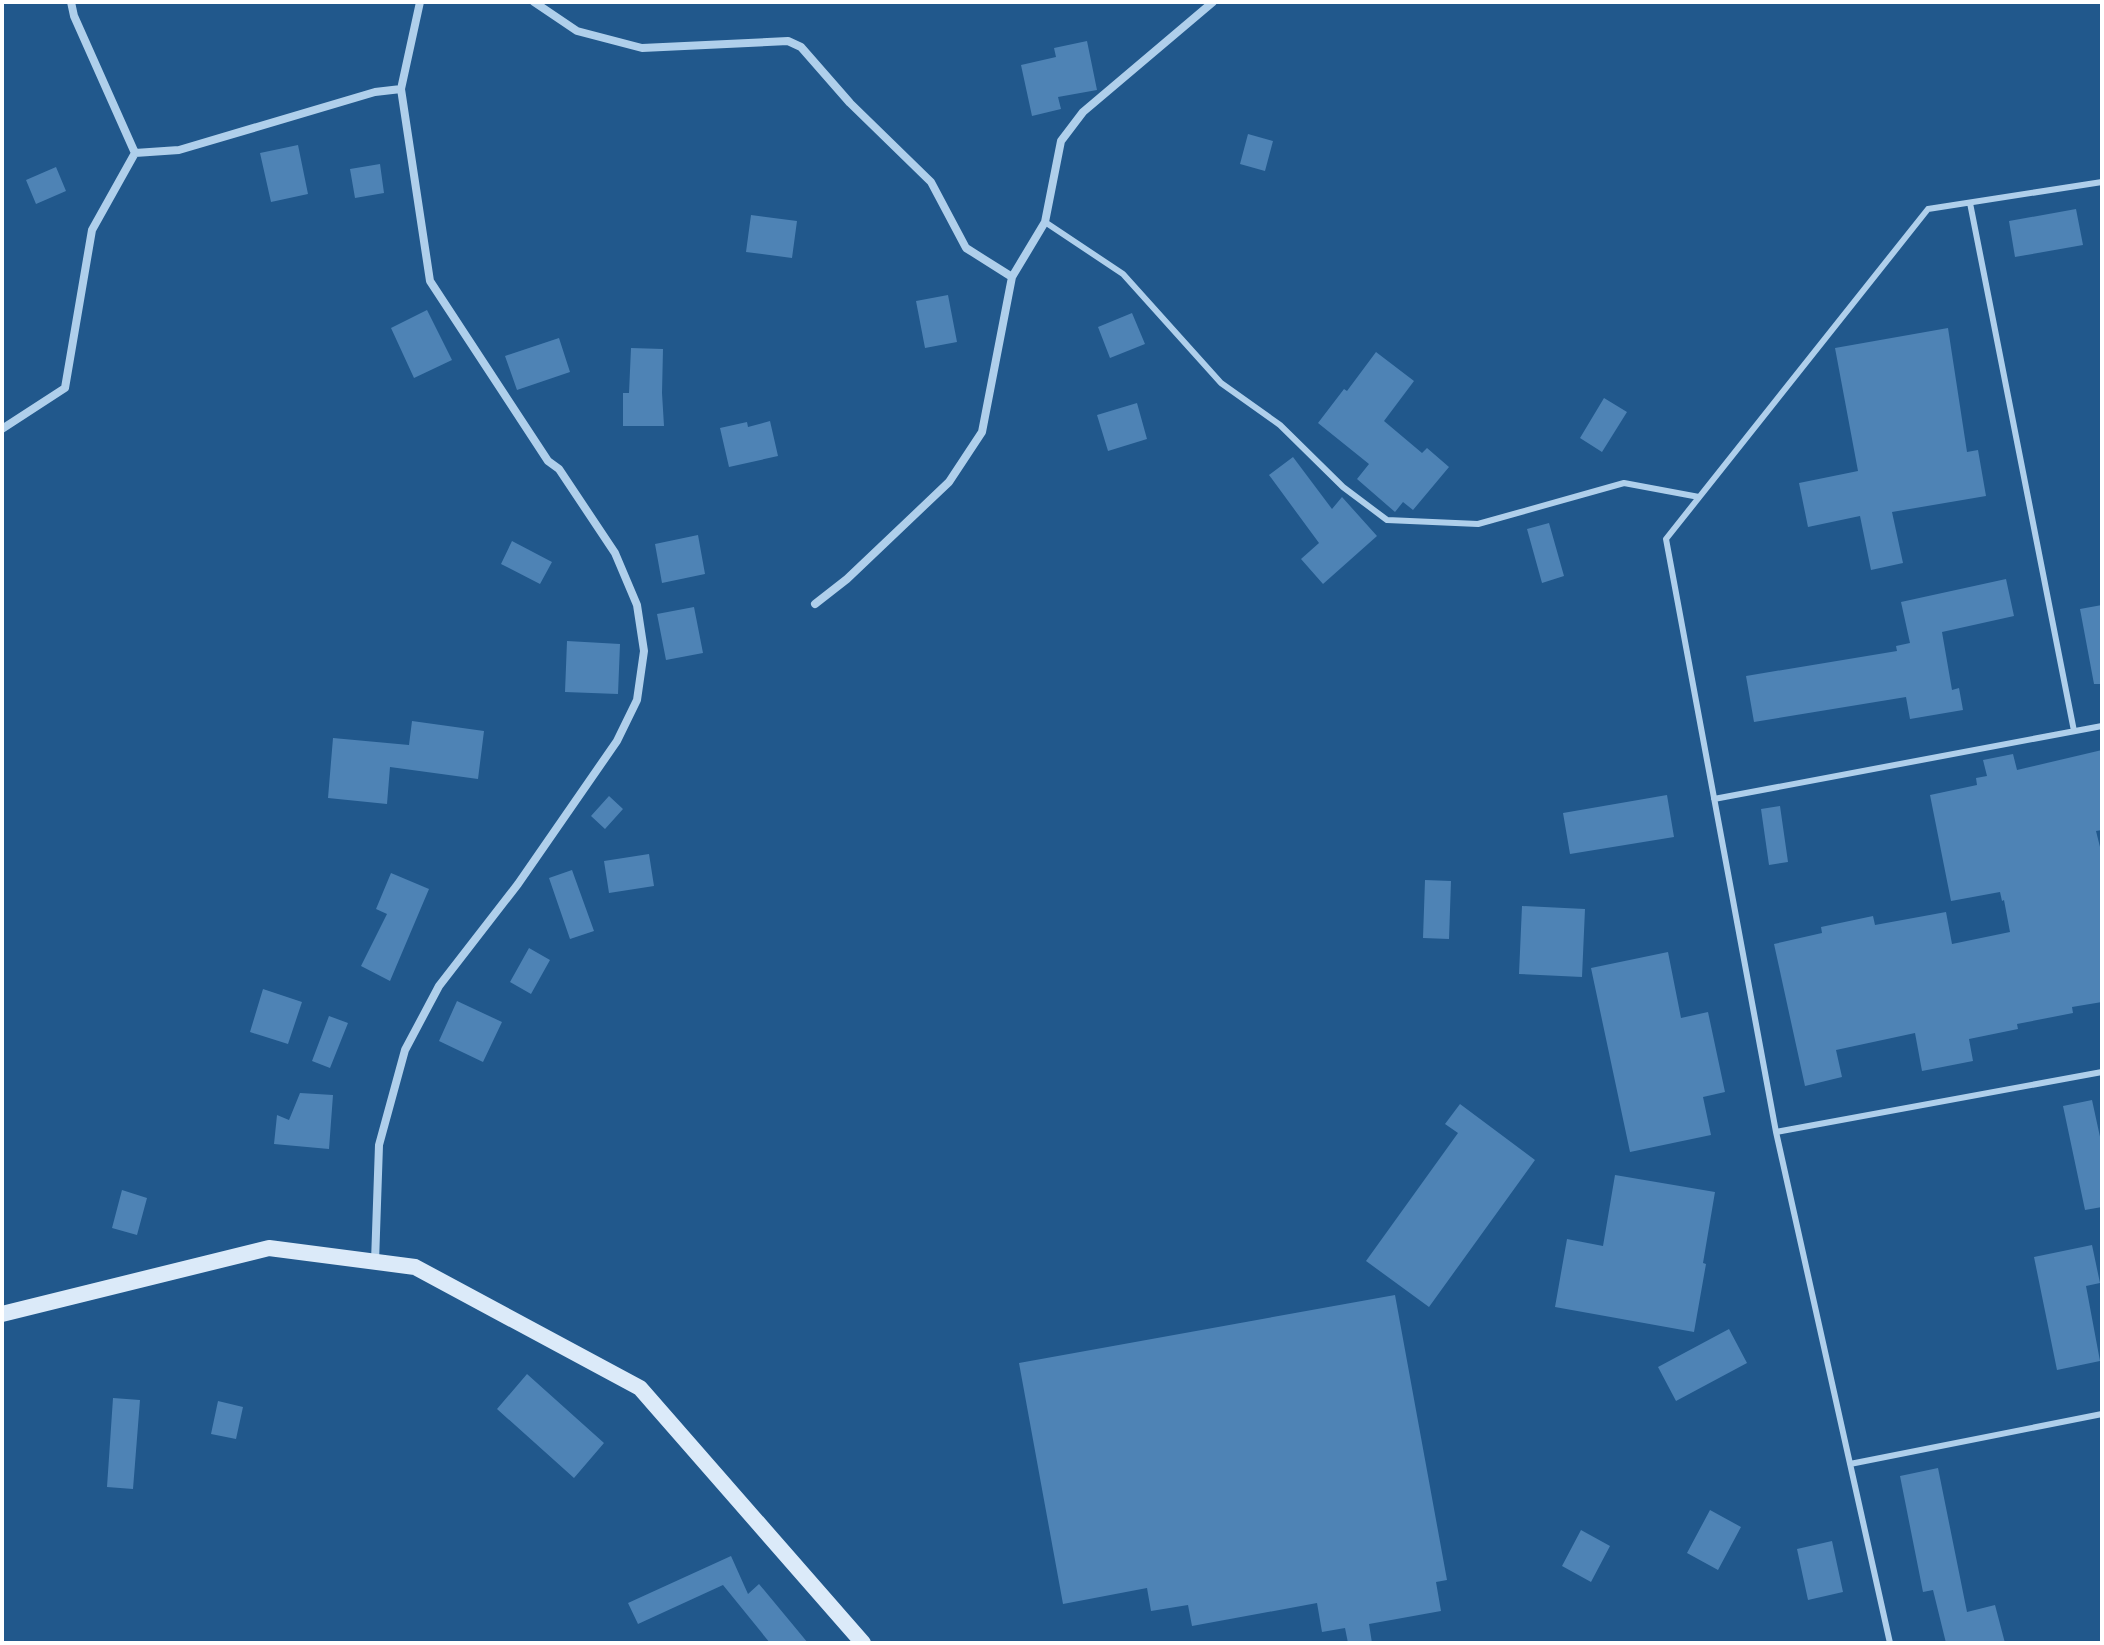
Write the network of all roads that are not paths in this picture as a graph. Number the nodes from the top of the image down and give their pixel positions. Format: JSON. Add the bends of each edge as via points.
{"nodes":[{"id":1,"x":71,"y":2,"type":"edge"},
{"id":2,"x":420,"y":2,"type":"edge"},
{"id":3,"x":534,"y":2,"type":"edge"},
{"id":4,"x":1213,"y":2,"type":"edge"},
{"id":5,"x":401,"y":89,"type":"junction"},
{"id":6,"x":135,"y":153,"type":"junction"},
{"id":7,"x":2102,"y":182,"type":"edge"},
{"id":8,"x":1970,"y":203,"type":"junction"},
{"id":9,"x":1045,"y":222,"type":"junction"},
{"id":10,"x":1012,"y":277,"type":"junction"},
{"id":11,"x":2,"y":429,"type":"edge"},
{"id":12,"x":1699,"y":497,"type":"junction"},
{"id":13,"x":815,"y":604,"type":"dead end"},
{"id":14,"x":2102,"y":726,"type":"edge"},
{"id":15,"x":2074,"y":731,"type":"junction"},
{"id":16,"x":1714,"y":799,"type":"junction"},
{"id":17,"x":2102,"y":1072,"type":"edge"},
{"id":18,"x":1776,"y":1132,"type":"junction"},
{"id":19,"x":375,"y":1262,"type":"junction"},
{"id":20,"x":2,"y":1314,"type":"edge"},
{"id":21,"x":2102,"y":1414,"type":"edge"},
{"id":22,"x":1850,"y":1464,"type":"junction"},
{"id":23,"x":863,"y":1643,"type":"edge"},
{"id":24,"x":1890,"y":1643,"type":"edge"}],
"edges":[{"from":1,"to":6,"type":"street"},
{"from":2,"to":5,"type":"street"},
{"from":3,"to":10,"type":"street","via":[[577,31],[642,48],[788,41],[801,47],[931,182],[966,248]]},
{"from":4,"to":9,"type":"street","via":[[1083,112],[1061,141]]},
{"from":5,"to":6,"type":"street","via":[[179,150]]},
{"from":5,"to":19,"type":"street","via":[[430,281],[615,553],[637,605],[644,651],[637,700],[617,741],[439,986],[405,1050],[379,1145]]},
{"from":6,"to":11,"type":"street","via":[[92,230],[65,388]]},
{"from":7,"to":8,"type":"lane"},
{"from":8,"to":12,"type":"lane","via":[[1928,209]]},
{"from":8,"to":15,"type":"lane"},
{"from":9,"to":10,"type":"street"},
{"from":9,"to":12,"type":"lane","via":[[1123,274],[1221,383],[1280,425],[1343,487],[1387,520],[1478,524],[1624,483]]},
{"from":10,"to":13,"type":"street","via":[[982,432],[949,482]]},
{"from":12,"to":16,"type":"lane","via":[[1666,539]]},
{"from":14,"to":15,"type":"lane"},
{"from":15,"to":16,"type":"lane"},
{"from":16,"to":18,"type":"lane"},
{"from":17,"to":18,"type":"lane"},
{"from":18,"to":22,"type":"lane"},
{"from":19,"to":20,"type":"street","via":[[269,1248]]},
{"from":19,"to":23,"type":"street","via":[[415,1267],[640,1388]]},
{"from":21,"to":22,"type":"lane"},
{"from":22,"to":24,"type":"lane"}]}
